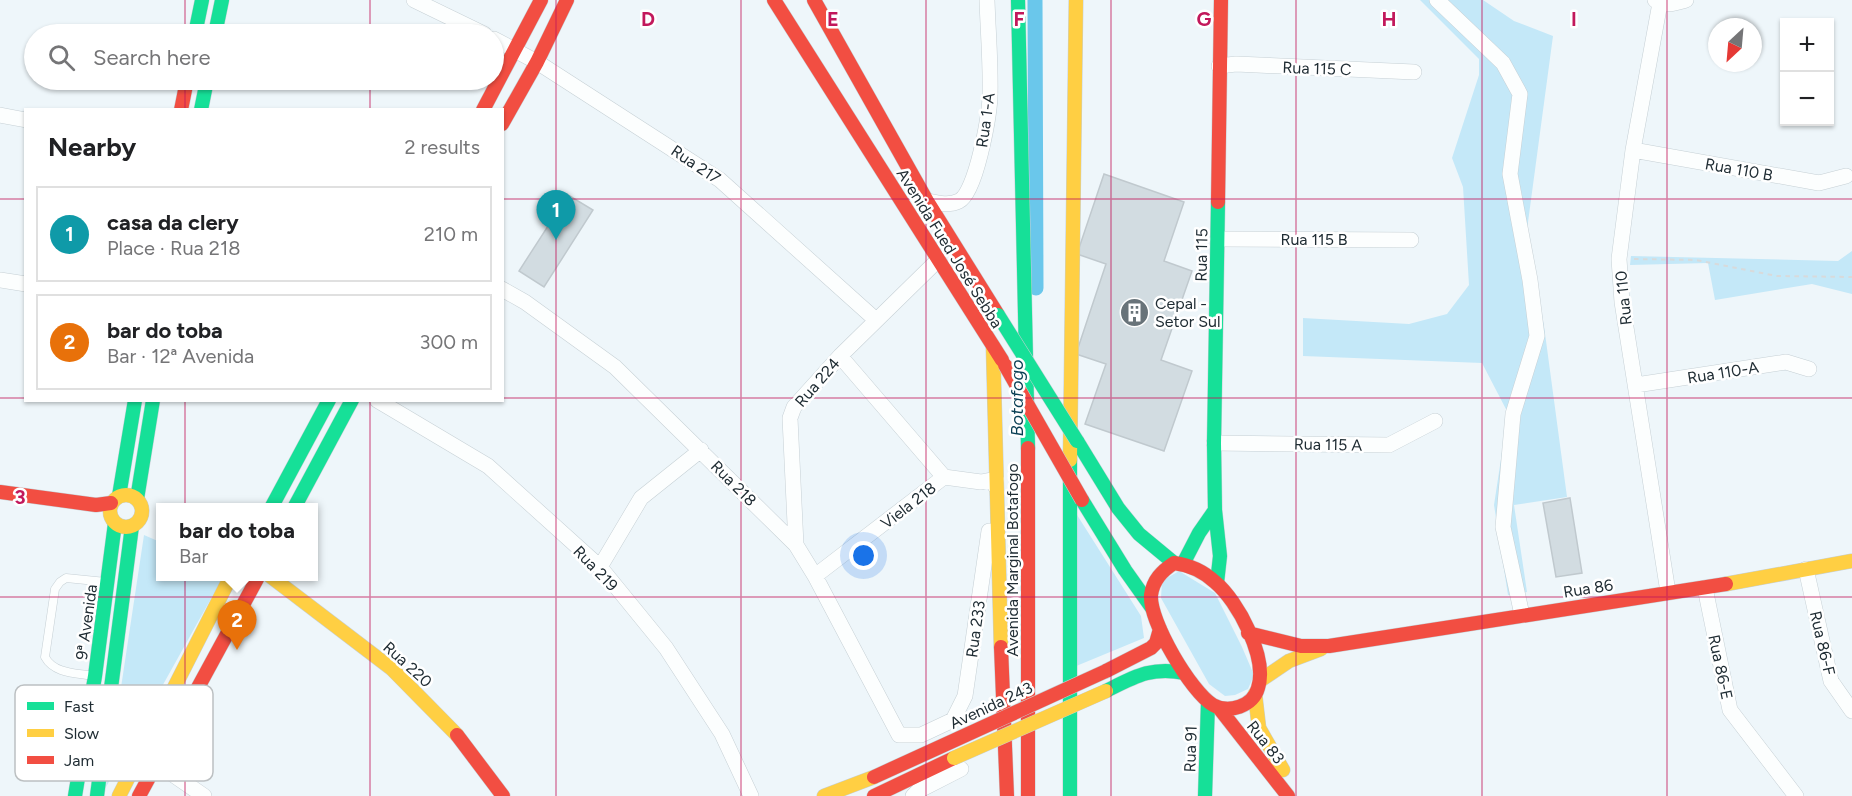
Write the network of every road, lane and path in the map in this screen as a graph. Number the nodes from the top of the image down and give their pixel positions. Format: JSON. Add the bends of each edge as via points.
{"nodes":[{"id":1,"x":202,"y":0,"type":"edge"},
{"id":2,"x":222,"y":0,"type":"edge"},
{"id":3,"x":414,"y":0,"type":"edge"},
{"id":4,"x":541,"y":0,"type":"edge"},
{"id":5,"x":567,"y":0,"type":"edge"},
{"id":6,"x":774,"y":0,"type":"edge"},
{"id":7,"x":814,"y":0,"type":"edge"},
{"id":8,"x":987,"y":0,"type":"edge"},
{"id":9,"x":1018,"y":0,"type":"edge"},
{"id":10,"x":1076,"y":0,"type":"edge"},
{"id":11,"x":1221,"y":0,"type":"edge"},
{"id":12,"x":1437,"y":0,"type":"edge"},
{"id":13,"x":1686,"y":0,"type":"edge"},
{"id":14,"x":1658,"y":2,"type":"edge"},
{"id":15,"x":197,"y":24,"type":"edge"},
{"id":16,"x":217,"y":24,"type":"edge"},
{"id":17,"x":463,"y":24,"type":"edge"},
{"id":18,"x":504,"y":44,"type":"edge"},
{"id":19,"x":515,"y":50,"type":"junction"},
{"id":20,"x":537,"y":62,"type":"junction"},
{"id":21,"x":1219,"y":66,"type":"junction"},
{"id":22,"x":504,"y":71,"type":"edge"},
{"id":23,"x":1414,"y":72,"type":"dead end"},
{"id":24,"x":185,"y":90,"type":"edge"},
{"id":25,"x":205,"y":90,"type":"edge"},
{"id":26,"x":494,"y":90,"type":"edge"},
{"id":27,"x":182,"y":108,"type":"edge"},
{"id":28,"x":201,"y":108,"type":"edge"},
{"id":29,"x":484,"y":108,"type":"edge"},
{"id":30,"x":0,"y":115,"type":"edge"},
{"id":31,"x":24,"y":120,"type":"edge"},
{"id":32,"x":504,"y":120,"type":"edge"},
{"id":33,"x":1633,"y":150,"type":"junction"},
{"id":34,"x":1845,"y":176,"type":"dead end"},
{"id":35,"x":927,"y":201,"type":"junction"},
{"id":36,"x":1218,"y":239,"type":"junction"},
{"id":37,"x":1411,"y":240,"type":"dead end"},
{"id":38,"x":1619,"y":259,"type":"junction"},
{"id":39,"x":938,"y":260,"type":"junction"},
{"id":40,"x":1852,"y":277,"type":"edge"},
{"id":41,"x":0,"y":280,"type":"edge"},
{"id":42,"x":24,"y":284,"type":"edge"},
{"id":43,"x":504,"y":290,"type":"edge"},
{"id":44,"x":994,"y":310,"type":"junction"},
{"id":45,"x":876,"y":320,"type":"junction"},
{"id":46,"x":993,"y":346,"type":"junction"},
{"id":47,"x":840,"y":356,"type":"junction"},
{"id":48,"x":1809,"y":369,"type":"dead end"},
{"id":49,"x":1636,"y":385,"type":"junction"},
{"id":50,"x":135,"y":402,"type":"edge"},
{"id":51,"x":153,"y":402,"type":"edge"},
{"id":52,"x":328,"y":402,"type":"edge"},
{"id":53,"x":351,"y":402,"type":"edge"},
{"id":54,"x":380,"y":402,"type":"edge"},
{"id":55,"x":1435,"y":421,"type":"dead end"},
{"id":56,"x":1214,"y":443,"type":"junction"},
{"id":57,"x":701,"y":450,"type":"junction"},
{"id":58,"x":944,"y":477,"type":"junction"},
{"id":59,"x":996,"y":479,"type":"junction"},
{"id":60,"x":0,"y":492,"type":"edge"},
{"id":61,"x":137,"y":499,"type":"junction"},
{"id":62,"x":273,"y":503,"type":"edge"},
{"id":63,"x":296,"y":503,"type":"edge"},
{"id":64,"x":114,"y":509,"type":"junction"},
{"id":65,"x":1215,"y":510,"type":"junction"},
{"id":66,"x":141,"y":521,"type":"junction"},
{"id":67,"x":796,"y":544,"type":"junction"},
{"id":68,"x":1852,"y":561,"type":"edge"},
{"id":69,"x":1178,"y":563,"type":"junction"},
{"id":70,"x":600,"y":567,"type":"junction"},
{"id":71,"x":1806,"y":568,"type":"junction"},
{"id":72,"x":815,"y":576,"type":"junction"},
{"id":73,"x":228,"y":581,"type":"edge"},
{"id":74,"x":256,"y":581,"type":"edge"},
{"id":75,"x":264,"y":581,"type":"edge"},
{"id":76,"x":108,"y":582,"type":"junction"},
{"id":77,"x":1217,"y":583,"type":"junction"},
{"id":78,"x":1705,"y":588,"type":"junction"},
{"id":79,"x":1668,"y":592,"type":"junction"},
{"id":80,"x":1152,"y":608,"type":"junction"},
{"id":81,"x":1522,"y":615,"type":"junction"},
{"id":82,"x":1160,"y":629,"type":"junction"},
{"id":83,"x":1248,"y":633,"type":"junction"},
{"id":84,"x":1329,"y":646,"type":"junction"},
{"id":85,"x":1184,"y":673,"type":"junction"},
{"id":86,"x":95,"y":676,"type":"junction"},
{"id":87,"x":1261,"y":680,"type":"junction"},
{"id":88,"x":94,"y":685,"type":"edge"},
{"id":89,"x":115,"y":685,"type":"edge"},
{"id":90,"x":176,"y":685,"type":"edge"},
{"id":91,"x":199,"y":685,"type":"edge"},
{"id":92,"x":1255,"y":694,"type":"junction"},
{"id":93,"x":1214,"y":705,"type":"junction"},
{"id":94,"x":1852,"y":711,"type":"edge"},
{"id":95,"x":899,"y":735,"type":"joint"},
{"id":96,"x":957,"y":764,"type":"junction"},
{"id":97,"x":78,"y":781,"type":"edge"},
{"id":98,"x":99,"y":781,"type":"edge"},
{"id":99,"x":127,"y":781,"type":"edge"},
{"id":100,"x":147,"y":781,"type":"edge"},
{"id":101,"x":182,"y":781,"type":"edge"},
{"id":102,"x":75,"y":796,"type":"edge"},
{"id":103,"x":97,"y":796,"type":"edge"},
{"id":104,"x":119,"y":796,"type":"edge"},
{"id":105,"x":139,"y":796,"type":"edge"},
{"id":106,"x":204,"y":796,"type":"edge"},
{"id":107,"x":503,"y":796,"type":"edge"},
{"id":108,"x":751,"y":796,"type":"edge"},
{"id":109,"x":824,"y":796,"type":"edge"},
{"id":110,"x":874,"y":796,"type":"edge"},
{"id":111,"x":913,"y":796,"type":"edge"},
{"id":112,"x":1007,"y":796,"type":"edge"},
{"id":113,"x":1028,"y":796,"type":"edge"},
{"id":114,"x":1070,"y":796,"type":"edge"},
{"id":115,"x":1205,"y":796,"type":"edge"},
{"id":116,"x":1288,"y":796,"type":"edge"},
{"id":117,"x":1297,"y":796,"type":"edge"},
{"id":118,"x":1796,"y":796,"type":"edge"}],
"edges":[{"from":1,"to":15,"type":"main road"},
{"from":2,"to":16,"type":"main road"},
{"from":3,"to":17,"type":"street"},
{"from":4,"to":19,"type":"main road"},
{"from":5,"to":20,"type":"main road"},
{"from":6,"to":39,"type":"main road","name":"Avenida Fued José Sebba"},
{"from":7,"to":35,"type":"main road","name":"Avenida Fued José Sebba"},
{"from":8,"to":35,"type":"street","name":"Rua 1-A","via":[[990,99],[971,187],[960,201]]},
{"from":9,"to":113,"type":"main road","name":"Avenida Marginal Botafogo","via":[[1028,447]]},
{"from":10,"to":114,"type":"main road","via":[[1069,524]]},
{"from":11,"to":21,"type":"main road","name":"Rua 115"},
{"from":12,"to":81,"type":"street","via":[[1503,63],[1520,94],[1510,174],[1537,336],[1513,414],[1503,527]]},
{"from":13,"to":14,"type":"street","via":[[1673,4]]},
{"from":14,"to":33,"type":"street","name":"Rua 110"},
{"from":18,"to":19,"type":"street","name":"Rua 217"},
{"from":19,"to":20,"type":"street","name":"Rua 217"},
{"from":19,"to":22,"type":"main road"},
{"from":20,"to":32,"type":"main road"},
{"from":20,"to":45,"type":"street","name":"Rua 217","via":[[720,180]]},
{"from":21,"to":23,"type":"street","name":"Rua 115 C"},
{"from":21,"to":36,"type":"main road","name":"Rua 115"},
{"from":24,"to":27,"type":"main road"},
{"from":25,"to":28,"type":"main road"},
{"from":26,"to":29,"type":"main road"},
{"from":30,"to":31,"type":"street"},
{"from":33,"to":34,"type":"street","name":"Rua 110 B","via":[[1819,183]]},
{"from":33,"to":38,"type":"street","name":"Rua 110"},
{"from":35,"to":44,"type":"main road","name":"Avenida Fued José Sebba"},
{"from":36,"to":37,"type":"street","name":"Rua 115 B"},
{"from":36,"to":56,"type":"main road","name":"Rua 115"},
{"from":38,"to":40,"type":"path","via":[[1696,260],[1776,276]]},
{"from":38,"to":49,"type":"street","name":"Rua 110"},
{"from":39,"to":44,"type":"main road","via":[[946,258],[954,265]]},
{"from":39,"to":45,"type":"street","name":"Rua 224"},
{"from":39,"to":46,"type":"main road","name":"Avenida Fued José Sebba"},
{"from":41,"to":42,"type":"street"},
{"from":43,"to":57,"type":"street","name":"Rua 218","via":[[615,366]]},
{"from":44,"to":69,"type":"main road","name":"Avenida Fued José Sebba","bridge":true,"via":[[1118,508],[1139,534]]},
{"from":45,"to":47,"type":"street","name":"Rua 224"},
{"from":46,"to":59,"type":"main road"},
{"from":46,"to":80,"type":"main road","name":"Avenida Fued José Sebba","bridge":true,"via":[[1082,500]]},
{"from":47,"to":58,"type":"street"},
{"from":47,"to":67,"type":"street","name":"Rua 224","via":[[794,407],[790,418]]},
{"from":48,"to":49,"type":"street","name":"Rua 110-A","via":[[1786,362]]},
{"from":49,"to":79,"type":"street","name":"Rua 110"},
{"from":50,"to":64,"type":"main road","name":"9ª Avenida"},
{"from":51,"to":61,"type":"main road"},
{"from":52,"to":62,"type":"main road"},
{"from":53,"to":63,"type":"main road"},
{"from":54,"to":70,"type":"street","name":"Rua 219","via":[[488,466]]},
{"from":55,"to":56,"type":"street","name":"Rua 115 A","via":[[1389,445]]},
{"from":56,"to":65,"type":"main road","name":"Rua 115"},
{"from":57,"to":67,"type":"street","name":"Rua 218"},
{"from":57,"to":70,"type":"street","via":[[641,498]]},
{"from":58,"to":59,"type":"street","via":[[981,482]]},
{"from":58,"to":72,"type":"street","name":"Viela 218"},
{"from":59,"to":95,"type":"street","name":"Rua 233","via":[[966,696],[953,720],[921,735]]},
{"from":59,"to":112,"type":"main road"},
{"from":60,"to":64,"type":"main road"},
{"from":61,"to":64,"type":"main road","via":[[132,496]]},
{"from":61,"to":66,"type":"main road"},
{"from":64,"to":66,"type":"main road","via":[[126,527]]},
{"from":64,"to":76,"type":"main road","name":"9ª Avenida"},
{"from":65,"to":69,"type":"main road"},
{"from":65,"to":77,"type":"main road","name":"Rua 115","via":[[1220,556]]},
{"from":66,"to":89,"type":"main road","name":"9ª Avenida"},
{"from":67,"to":72,"type":"street","name":"Rua 218"},
{"from":68,"to":71,"type":"main road","name":"Rua 86"},
{"from":69,"to":77,"type":"main road","name":"Avenida Fued José Sebba"},
{"from":69,"to":80,"type":"main road","via":[[1159,573],[1154,582]]},
{"from":70,"to":108,"type":"street","name":"Rua 219","via":[[666,648],[722,734]]},
{"from":71,"to":78,"type":"main road","name":"Rua 86"},
{"from":71,"to":94,"type":"street","name":"Rua 86-F","via":[[1831,681]]},
{"from":72,"to":95,"type":"street","name":"Rua 218"},
{"from":73,"to":90,"type":"main road"},
{"from":74,"to":91,"type":"main road"},
{"from":75,"to":107,"type":"main road","name":"Rua 220","via":[[392,669],[456,734]]},
{"from":76,"to":86,"type":"main road","name":"9ª Avenida"},
{"from":76,"to":86,"type":"lane","via":[[66,578],[60,582],[55,589],[45,657],[59,670]]},
{"from":77,"to":83,"type":"main road","via":[[1230,598]]},
{"from":78,"to":79,"type":"main road","name":"Rua 86"},
{"from":78,"to":118,"type":"street","name":"Rua 86-E","via":[[1730,710]]},
{"from":79,"to":81,"type":"main road","name":"Rua 86"},
{"from":80,"to":82,"type":"main road","name":"Rua 83"},
{"from":81,"to":84,"type":"main road","name":"Rua 86"},
{"from":82,"to":85,"type":"main road","name":"Rua 83"},
{"from":82,"to":109,"type":"main road","name":"Avenida 243","bridge":true,"via":[[1151,648],[1106,671]]},
{"from":83,"to":84,"type":"main road","name":"Rua 86","via":[[1301,646]]},
{"from":83,"to":87,"type":"main road","via":[[1259,660]]},
{"from":84,"to":87,"type":"main road","name":"Rua 86","via":[[1288,661]]},
{"from":85,"to":93,"type":"main road","name":"Rua 83","via":[[1197,692]]},
{"from":85,"to":96,"type":"main road","name":"Avenida 243","bridge":true,"via":[[1159,668],[1138,675]]},
{"from":86,"to":88,"type":"main road","name":"9ª Avenida"},
{"from":87,"to":92,"type":"main road"},
{"from":92,"to":93,"type":"main road","via":[[1243,705],[1230,709]]},
{"from":92,"to":117,"type":"main road","name":"Rua 83","via":[[1259,728]]},
{"from":93,"to":115,"type":"main road","name":"Rua 91"},
{"from":93,"to":116,"type":"main road","name":"Rua 83"},
{"from":96,"to":110,"type":"main road","name":"Avenida 243"},
{"from":96,"to":111,"type":"street"},
{"from":97,"to":102,"type":"main road","name":"9ª Avenida"},
{"from":98,"to":103,"type":"main road","name":"9ª Avenida"},
{"from":99,"to":104,"type":"main road"},
{"from":100,"to":105,"type":"main road"},
{"from":101,"to":106,"type":"street"}]}
